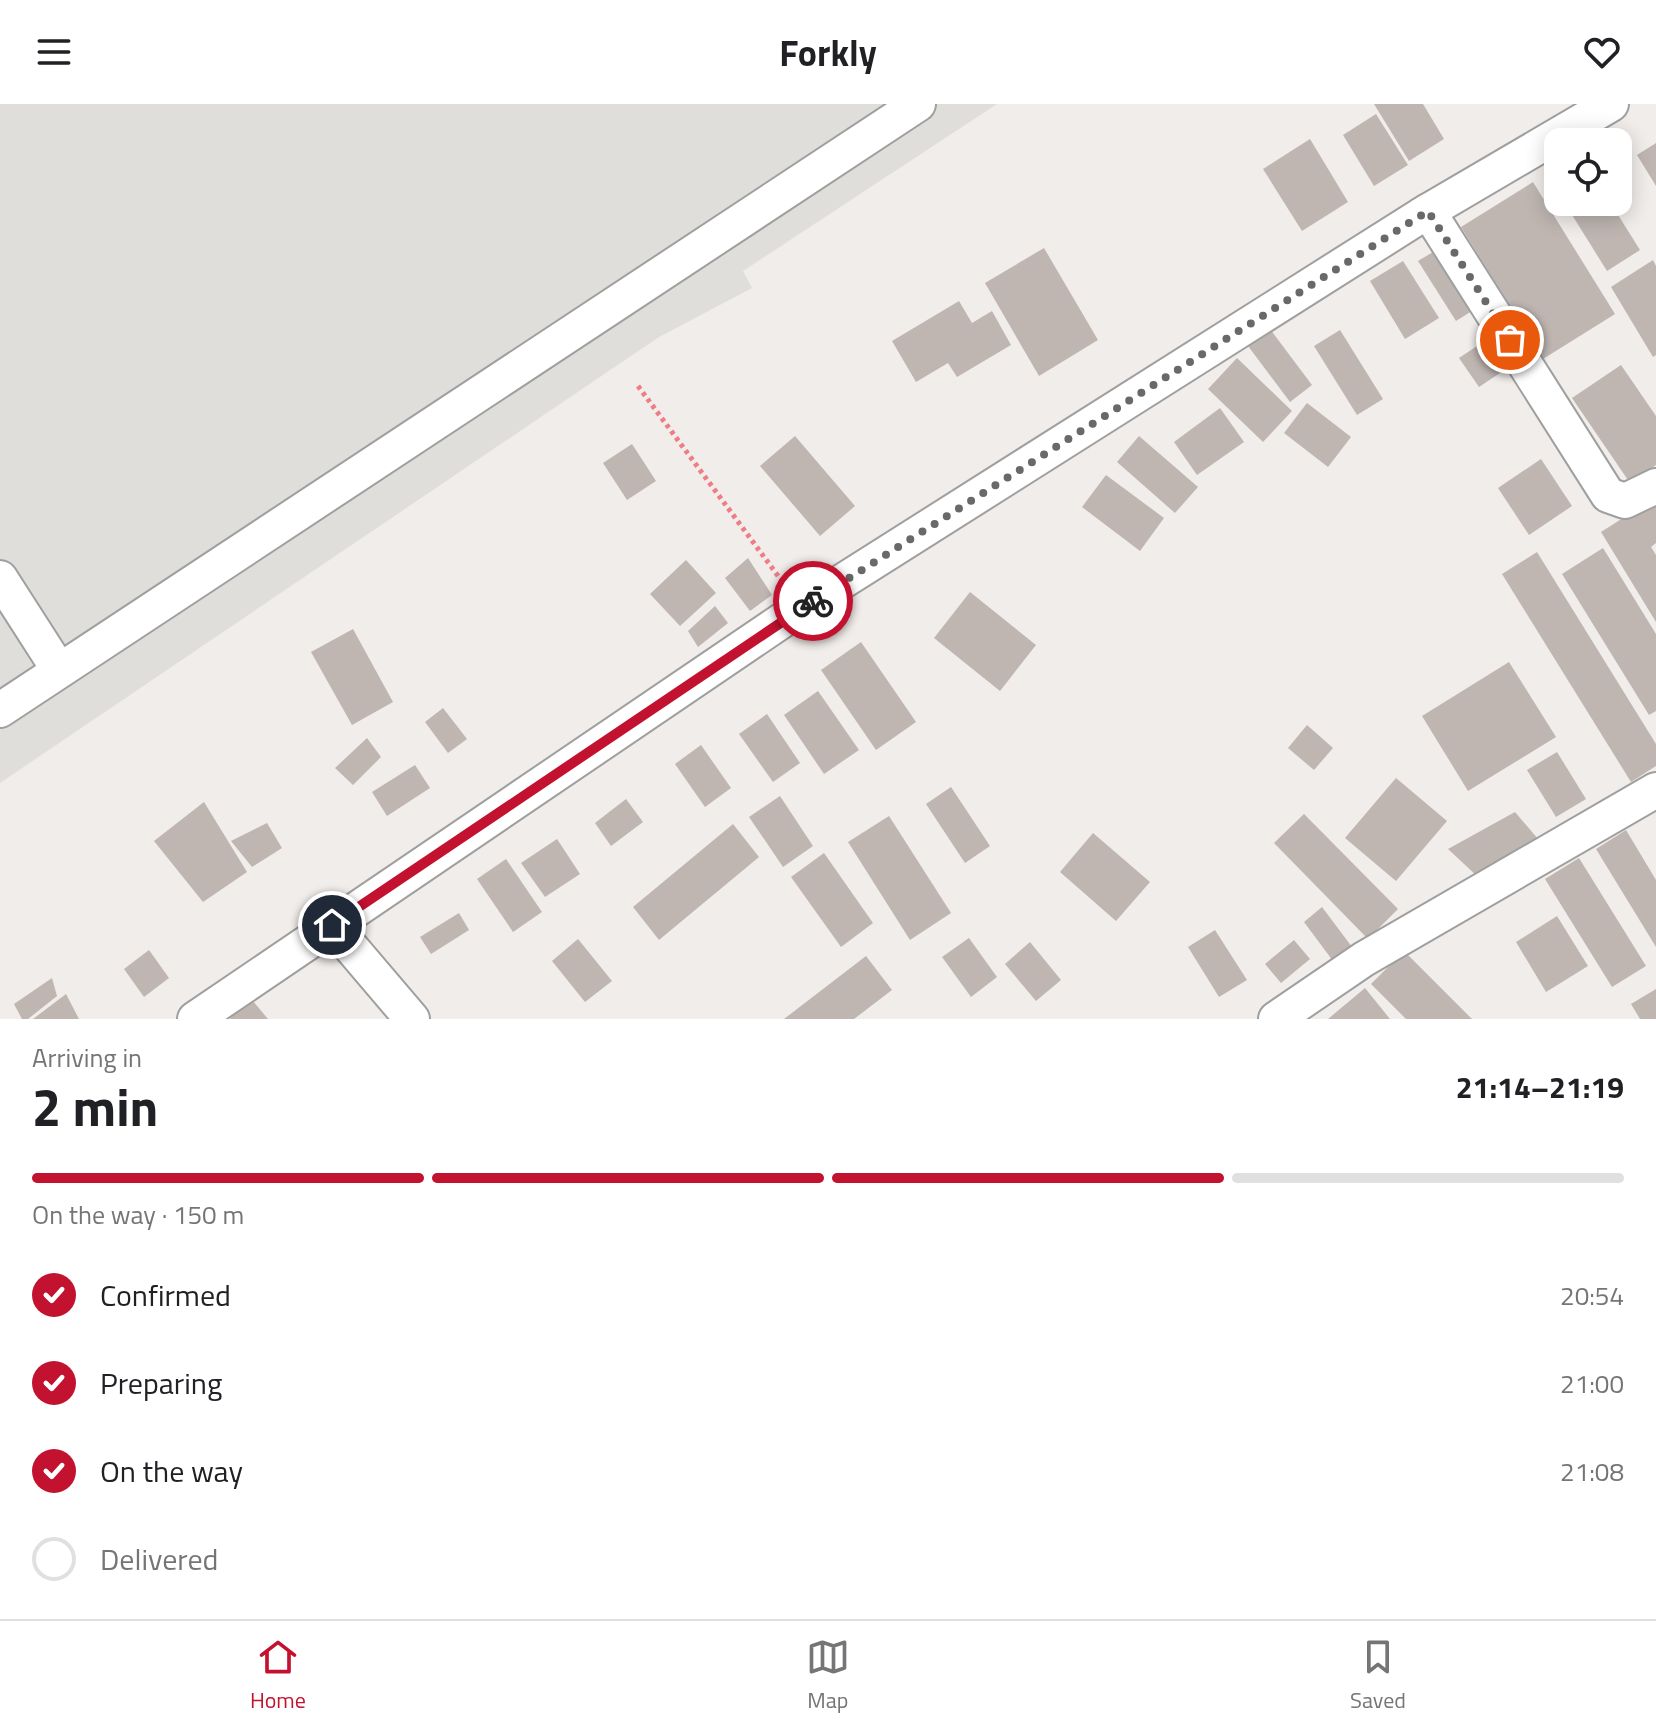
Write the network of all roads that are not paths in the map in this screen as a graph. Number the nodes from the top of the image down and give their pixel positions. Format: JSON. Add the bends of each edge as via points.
{"nodes":[{"id":1,"x":918,"y":104,"type":"edge"},
{"id":2,"x":1611,"y":104,"type":"edge"},
{"id":3,"x":1428,"y":211,"type":"junction"},
{"id":4,"x":1656,"y":486,"type":"edge"},
{"id":5,"x":0,"y":578,"type":"edge"},
{"id":6,"x":59,"y":670,"type":"junction"},
{"id":7,"x":0,"y":710,"type":"edge"},
{"id":8,"x":1656,"y":790,"type":"edge"},
{"id":9,"x":332,"y":925,"type":"junction"},
{"id":10,"x":195,"y":1019,"type":"edge"},
{"id":11,"x":412,"y":1019,"type":"edge"},
{"id":12,"x":1276,"y":1019,"type":"edge"}],
"edges":[{"from":1,"to":6,"type":"street"},
{"from":2,"to":3,"type":"street"},
{"from":3,"to":4,"type":"street","via":[[1608,495],[1625,501]]},
{"from":3,"to":9,"type":"street","via":[[802,607]]},
{"from":5,"to":6,"type":"street"},
{"from":6,"to":7,"type":"street"},
{"from":8,"to":12,"type":"street","via":[[1364,959]]},
{"from":9,"to":10,"type":"street"},
{"from":9,"to":11,"type":"street"}]}
